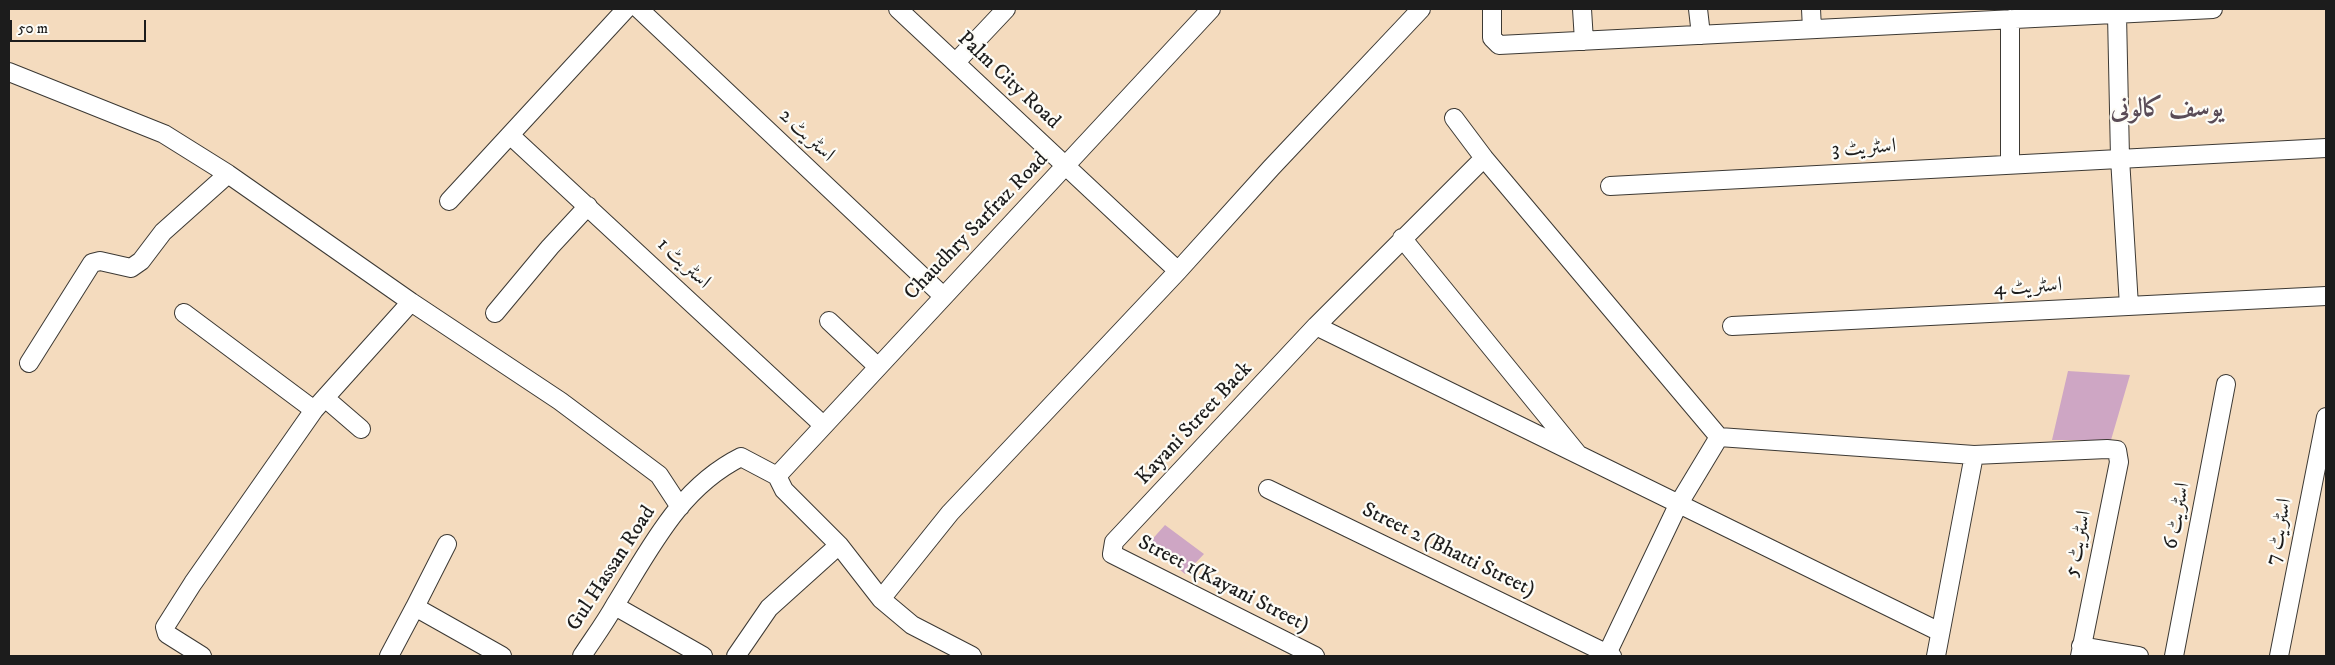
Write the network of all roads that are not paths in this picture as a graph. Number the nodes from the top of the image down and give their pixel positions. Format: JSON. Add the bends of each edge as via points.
{"nodes":[{"id":1,"x":626,"y":9,"type":"edge"},
{"id":2,"x":639,"y":9,"type":"edge"},
{"id":3,"x":898,"y":9,"type":"edge"},
{"id":4,"x":1006,"y":9,"type":"edge"},
{"id":5,"x":1211,"y":9,"type":"edge"},
{"id":6,"x":1421,"y":9,"type":"edge"},
{"id":7,"x":1492,"y":9,"type":"edge"},
{"id":8,"x":1582,"y":9,"type":"edge"},
{"id":9,"x":1698,"y":9,"type":"edge"},
{"id":10,"x":1811,"y":9,"type":"edge"},
{"id":11,"x":2214,"y":9,"type":"edge"},
{"id":12,"x":2039,"y":13,"type":"edge"},
{"id":13,"x":1990,"y":14,"type":"edge"},
{"id":14,"x":2117,"y":14,"type":"junction"},
{"id":15,"x":2010,"y":19,"type":"junction"},
{"id":16,"x":1812,"y":30,"type":"junction"},
{"id":17,"x":1701,"y":35,"type":"junction"},
{"id":18,"x":1584,"y":41,"type":"junction"},
{"id":19,"x":956,"y":62,"type":"junction"},
{"id":20,"x":9,"y":72,"type":"edge"},
{"id":21,"x":1454,"y":118,"type":"dead end"},
{"id":22,"x":511,"y":136,"type":"junction"},
{"id":23,"x":2326,"y":148,"type":"edge"},
{"id":24,"x":1484,"y":158,"type":"junction"},
{"id":25,"x":2120,"y":158,"type":"junction"},
{"id":26,"x":2010,"y":164,"type":"junction"},
{"id":27,"x":1066,"y":166,"type":"junction"},
{"id":28,"x":228,"y":174,"type":"junction"},
{"id":29,"x":1610,"y":186,"type":"dead end"},
{"id":30,"x":449,"y":201,"type":"dead end"},
{"id":31,"x":588,"y":206,"type":"junction"},
{"id":32,"x":1402,"y":238,"type":"junction"},
{"id":33,"x":1178,"y":271,"type":"junction"},
{"id":34,"x":942,"y":295,"type":"junction"},
{"id":35,"x":2326,"y":296,"type":"edge"},
{"id":36,"x":411,"y":302,"type":"junction"},
{"id":37,"x":2129,"y":306,"type":"junction"},
{"id":38,"x":184,"y":313,"type":"dead end"},
{"id":39,"x":495,"y":313,"type":"dead end"},
{"id":40,"x":829,"y":321,"type":"dead end"},
{"id":41,"x":1316,"y":326,"type":"junction"},
{"id":42,"x":1732,"y":326,"type":"dead end"},
{"id":43,"x":29,"y":363,"type":"dead end"},
{"id":44,"x":877,"y":366,"type":"junction"},
{"id":45,"x":2226,"y":384,"type":"dead end"},
{"id":46,"x":319,"y":404,"type":"junction"},
{"id":47,"x":2326,"y":417,"type":"edge"},
{"id":48,"x":823,"y":425,"type":"junction"},
{"id":49,"x":361,"y":429,"type":"dead end"},
{"id":50,"x":1718,"y":438,"type":"junction"},
{"id":51,"x":1974,"y":455,"type":"junction"},
{"id":52,"x":1580,"y":457,"type":"junction"},
{"id":53,"x":777,"y":476,"type":"junction"},
{"id":54,"x":1268,"y":489,"type":"dead end"},
{"id":55,"x":1678,"y":505,"type":"junction"},
{"id":56,"x":680,"y":507,"type":"junction"},
{"id":57,"x":834,"y":540,"type":"junction"},
{"id":58,"x":447,"y":544,"type":"dead end"},
{"id":59,"x":1112,"y":554,"type":"joint"},
{"id":60,"x":881,"y":599,"type":"junction"},
{"id":61,"x":615,"y":606,"type":"junction"},
{"id":62,"x":415,"y":607,"type":"junction"},
{"id":63,"x":1940,"y":632,"type":"junction"},
{"id":64,"x":1281,"y":649,"type":"edge"},
{"id":65,"x":2080,"y":651,"type":"edge"},
{"id":66,"x":1609,"y":655,"type":"edge"},
{"id":67,"x":202,"y":656,"type":"edge"},
{"id":68,"x":389,"y":656,"type":"edge"},
{"id":69,"x":502,"y":656,"type":"edge"},
{"id":70,"x":582,"y":656,"type":"edge"},
{"id":71,"x":703,"y":656,"type":"edge"},
{"id":72,"x":736,"y":656,"type":"edge"},
{"id":73,"x":972,"y":656,"type":"edge"},
{"id":74,"x":1315,"y":656,"type":"edge"},
{"id":75,"x":1936,"y":656,"type":"edge"},
{"id":76,"x":2139,"y":656,"type":"edge"},
{"id":77,"x":2174,"y":656,"type":"edge"},
{"id":78,"x":2279,"y":656,"type":"edge"}],
"edges":[{"from":1,"to":22,"type":"street"},
{"from":2,"to":34,"type":"street","name":"اسٹریٹ 2"},
{"from":3,"to":19,"type":"street","name":"Palm City Road"},
{"from":4,"to":19,"type":"street"},
{"from":5,"to":27,"type":"street","name":"Chaudhry Sarfraz Road"},
{"from":6,"to":33,"type":"street"},
{"from":7,"to":18,"type":"street","via":[[1492,38],[1499,45]]},
{"from":8,"to":18,"type":"street"},
{"from":9,"to":17,"type":"street"},
{"from":10,"to":16,"type":"street"},
{"from":11,"to":14,"type":"street"},
{"from":12,"to":14,"type":"street"},
{"from":12,"to":15,"type":"street"},
{"from":13,"to":15,"type":"street"},
{"from":13,"to":16,"type":"street"},
{"from":14,"to":25,"type":"street"},
{"from":15,"to":26,"type":"street"},
{"from":16,"to":17,"type":"street"},
{"from":17,"to":18,"type":"street"},
{"from":19,"to":27,"type":"street","name":"Palm City Road"},
{"from":20,"to":28,"type":"street","via":[[164,134]]},
{"from":21,"to":24,"type":"street"},
{"from":22,"to":30,"type":"street"},
{"from":22,"to":31,"type":"street","name":"اسٹریٹ 1"},
{"from":23,"to":25,"type":"street","name":"اسٹریٹ 3"},
{"from":24,"to":32,"type":"street","name":"Kayani Street Back"},
{"from":24,"to":50,"type":"street"},
{"from":25,"to":26,"type":"street","name":"اسٹریٹ 3"},
{"from":25,"to":37,"type":"street"},
{"from":26,"to":29,"type":"street","name":"اسٹریٹ 3"},
{"from":27,"to":33,"type":"street","name":"Palm City Road"},
{"from":27,"to":34,"type":"street","name":"Chaudhry Sarfraz Road"},
{"from":28,"to":36,"type":"street"},
{"from":28,"to":43,"type":"street","via":[[163,232],[141,261],[131,268],[100,261],[92,264]]},
{"from":31,"to":39,"type":"street"},
{"from":31,"to":48,"type":"street","name":"اسٹریٹ 1"},
{"from":32,"to":41,"type":"street","name":"Kayani Street Back"},
{"from":32,"to":52,"type":"street"},
{"from":33,"to":60,"type":"street","via":[[950,513]]},
{"from":34,"to":44,"type":"street","name":"Chaudhry Sarfraz Road"},
{"from":35,"to":37,"type":"street","name":"اسٹریٹ 4"},
{"from":36,"to":46,"type":"street"},
{"from":36,"to":56,"type":"street","via":[[560,401],[659,475]]},
{"from":37,"to":42,"type":"street","name":"اسٹریٹ 4"},
{"from":38,"to":46,"type":"street"},
{"from":40,"to":44,"type":"street"},
{"from":41,"to":52,"type":"street"},
{"from":41,"to":59,"type":"street","name":"Kayani Street Back","via":[[1114,542]]},
{"from":44,"to":48,"type":"street","name":"Chaudhry Sarfraz Road"},
{"from":45,"to":77,"type":"street","name":"اسٹریٹ 6"},
{"from":46,"to":49,"type":"street"},
{"from":46,"to":67,"type":"street","via":[[193,583],[166,627],[167,634]]},
{"from":47,"to":78,"type":"street","name":"اسٹریٹ 7"},
{"from":48,"to":53,"type":"street","name":"Chaudhry Sarfraz Road"},
{"from":50,"to":51,"type":"street"},
{"from":50,"to":55,"type":"street"},
{"from":51,"to":63,"type":"street"},
{"from":51,"to":65,"type":"street","name":"اسٹریٹ 5","via":[[2117,450],[2119,462]]},
{"from":52,"to":55,"type":"street"},
{"from":53,"to":56,"type":"street","name":"Gul Hassan Road","via":[[741,457],[719,468]]},
{"from":53,"to":57,"type":"street","via":[[784,490]]},
{"from":54,"to":66,"type":"street","name":"Street 2 (Bhatti Street)"},
{"from":55,"to":63,"type":"street"},
{"from":55,"to":66,"type":"street"},
{"from":56,"to":61,"type":"street","name":"Gul Hassan Road","via":[[653,540]]},
{"from":57,"to":60,"type":"street"},
{"from":57,"to":72,"type":"street","via":[[769,608]]},
{"from":58,"to":62,"type":"street"},
{"from":59,"to":64,"type":"street","name":"Street 1(Kayani Street)"},
{"from":60,"to":73,"type":"street","via":[[912,625]]},
{"from":61,"to":70,"type":"street","name":"Gul Hassan Road"},
{"from":61,"to":71,"type":"street"},
{"from":62,"to":68,"type":"street"},
{"from":62,"to":69,"type":"street"},
{"from":63,"to":75,"type":"street"},
{"from":64,"to":74,"type":"street","name":"Street 1(Kayani Street)"},
{"from":65,"to":76,"type":"street"}]}
